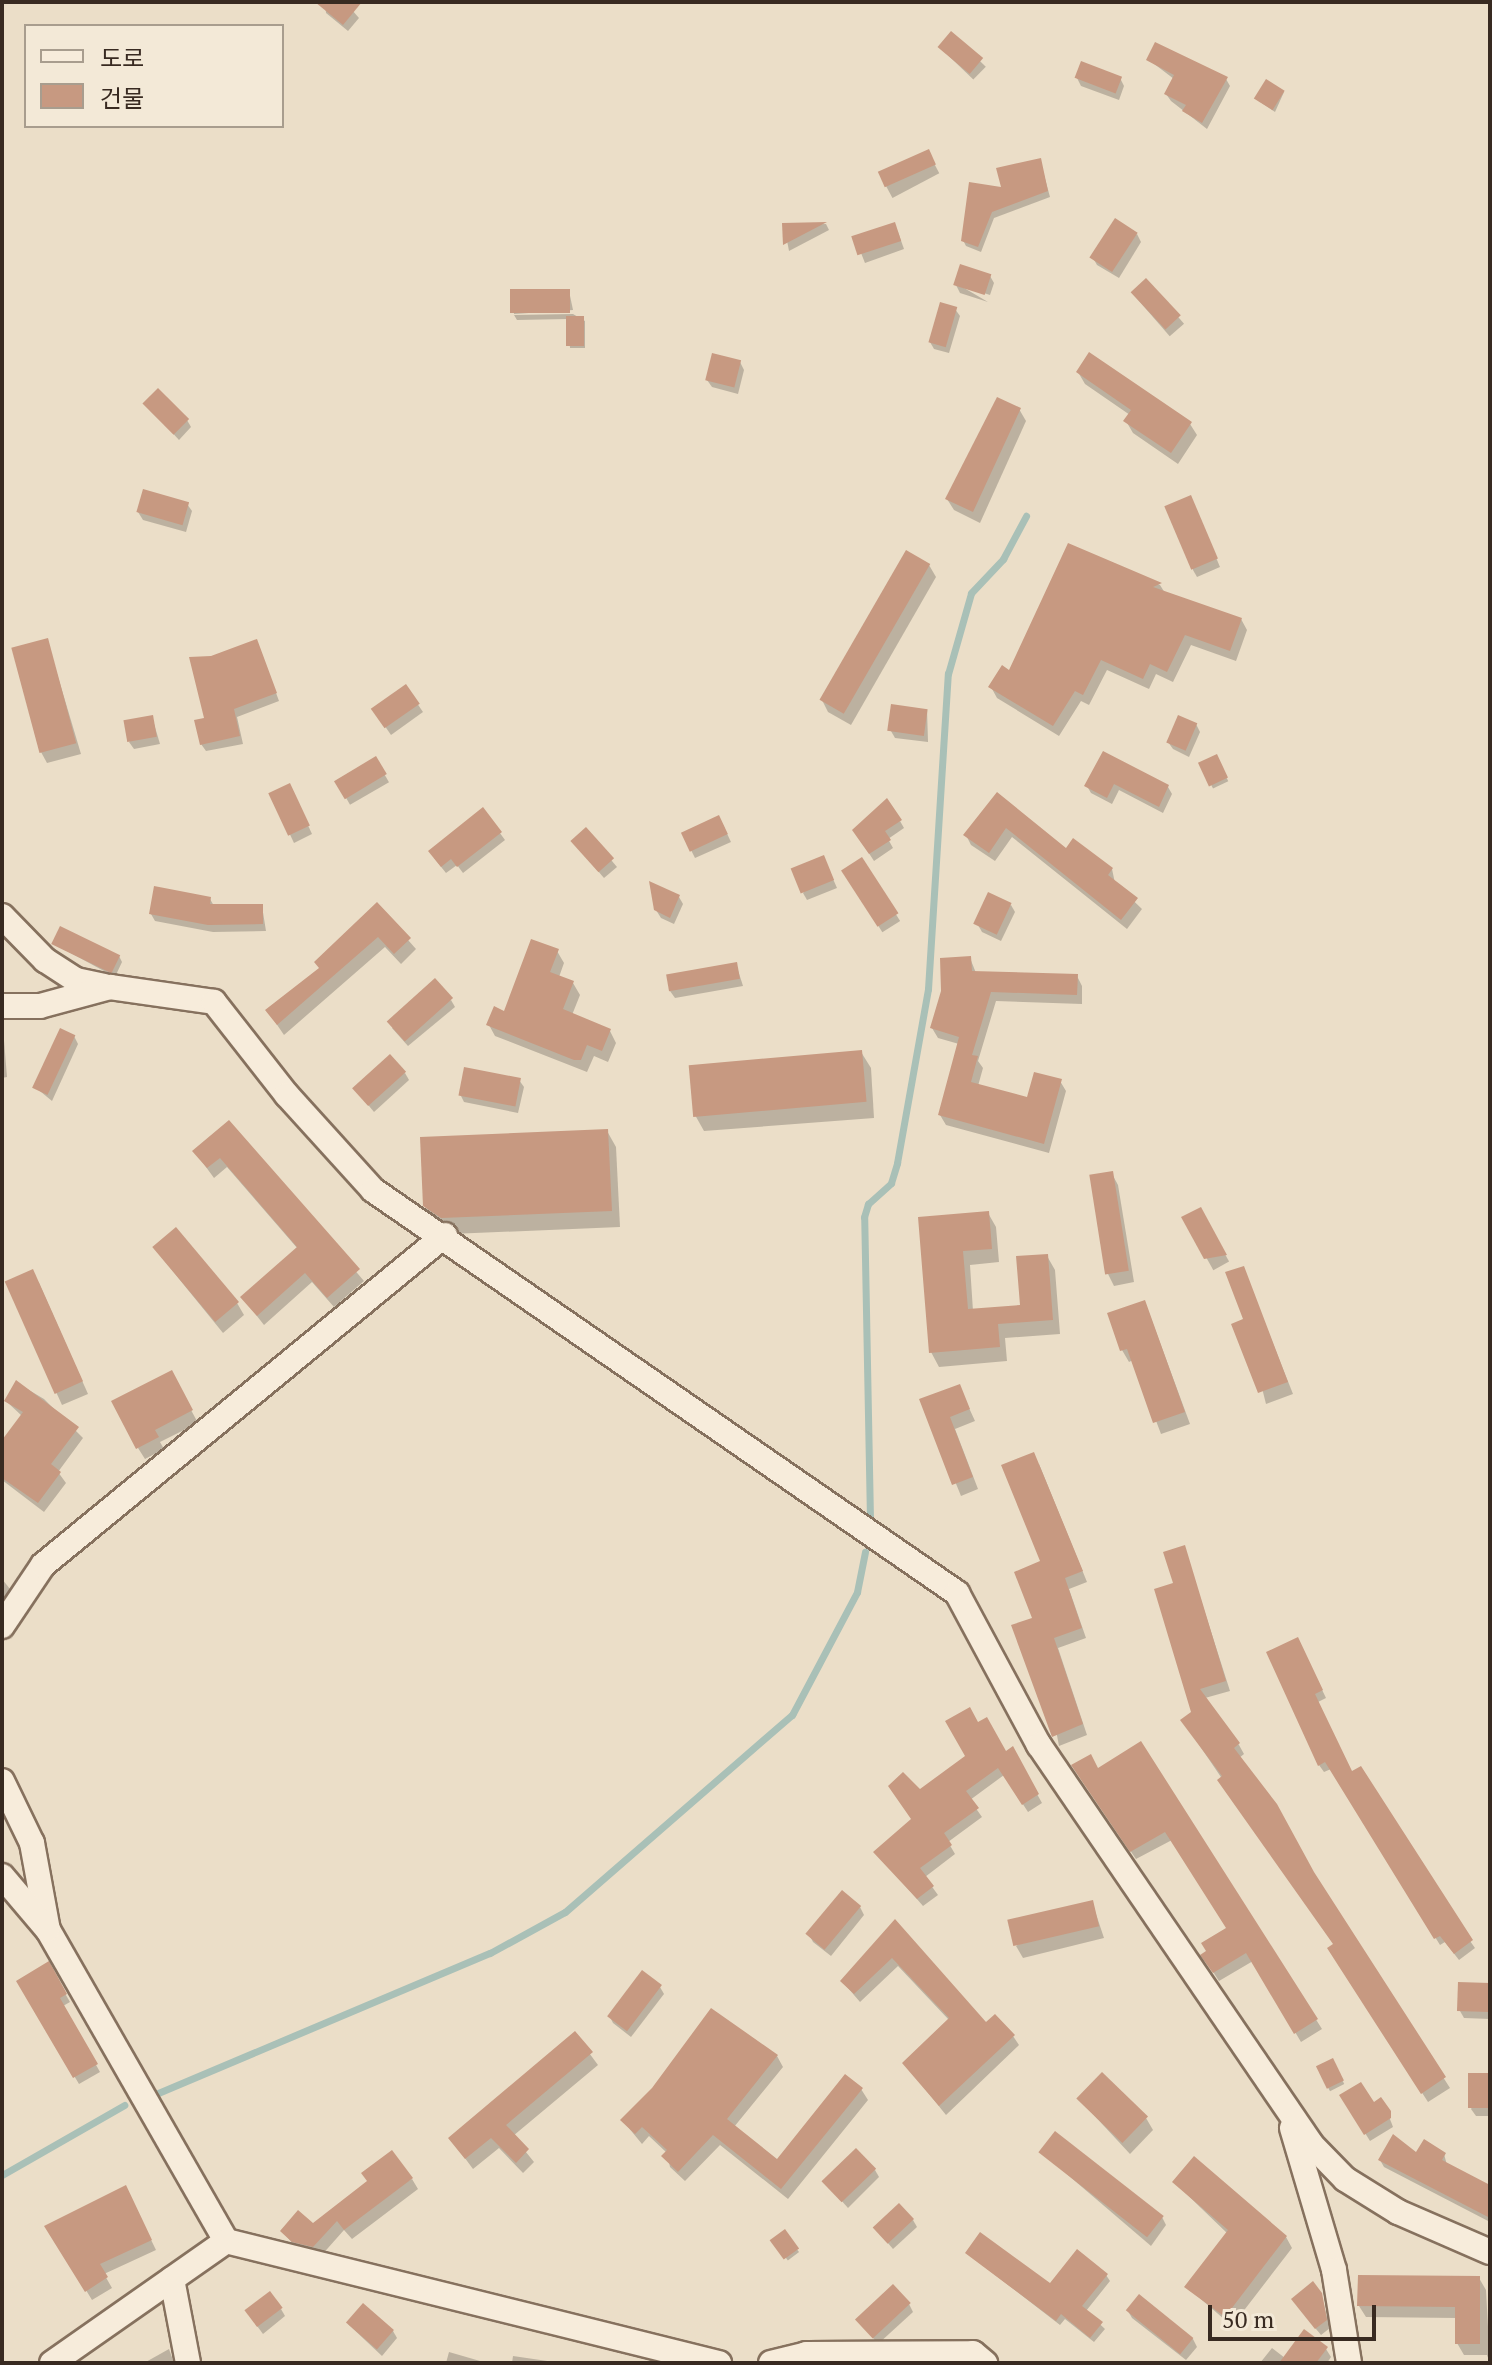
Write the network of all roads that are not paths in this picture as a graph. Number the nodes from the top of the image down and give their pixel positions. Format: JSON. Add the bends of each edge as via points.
{"nodes":[{"id":1,"x":2,"y":916,"type":"edge"},
{"id":2,"x":110,"y":987,"type":"junction"},
{"id":3,"x":2,"y":1006,"type":"edge"},
{"id":4,"x":445,"y":1235,"type":"junction"},
{"id":5,"x":2,"y":1626,"type":"edge"},
{"id":6,"x":2,"y":1781,"type":"edge"},
{"id":7,"x":2,"y":1876,"type":"edge"},
{"id":8,"x":48,"y":1930,"type":"junction"},
{"id":9,"x":1285,"y":2106,"type":"junction"},
{"id":10,"x":226,"y":2241,"type":"junction"},
{"id":11,"x":1490,"y":2252,"type":"edge"},
{"id":12,"x":172,"y":2279,"type":"junction"},
{"id":13,"x":52,"y":2363,"type":"edge"},
{"id":14,"x":188,"y":2363,"type":"edge"},
{"id":15,"x":719,"y":2363,"type":"edge"},
{"id":16,"x":771,"y":2363,"type":"edge"},
{"id":17,"x":985,"y":2363,"type":"edge"},
{"id":18,"x":1349,"y":2363,"type":"edge"}],
"edges":[{"from":1,"to":2,"type":"street","via":[[45,960],[76,980]]},
{"from":2,"to":3,"type":"street","via":[[40,1006]]},
{"from":2,"to":4,"type":"street","via":[[214,1002],[287,1095],[373,1190]]},
{"from":4,"to":5,"type":"street","via":[[43,1565]]},
{"from":4,"to":9,"type":"street","via":[[957,1593],[1039,1745]]},
{"from":6,"to":8,"type":"street","via":[[32,1843]]},
{"from":7,"to":8,"type":"street"},
{"from":8,"to":10,"type":"street"},
{"from":9,"to":11,"type":"street","via":[[1310,2143],[1345,2179],[1398,2212]]},
{"from":9,"to":18,"type":"street","via":[[1334,2270]]},
{"from":10,"to":12,"type":"street"},
{"from":10,"to":15,"type":"street"},
{"from":12,"to":13,"type":"street"},
{"from":12,"to":14,"type":"street"},
{"from":16,"to":17,"type":"street","via":[[806,2354],[973,2353]]}]}
